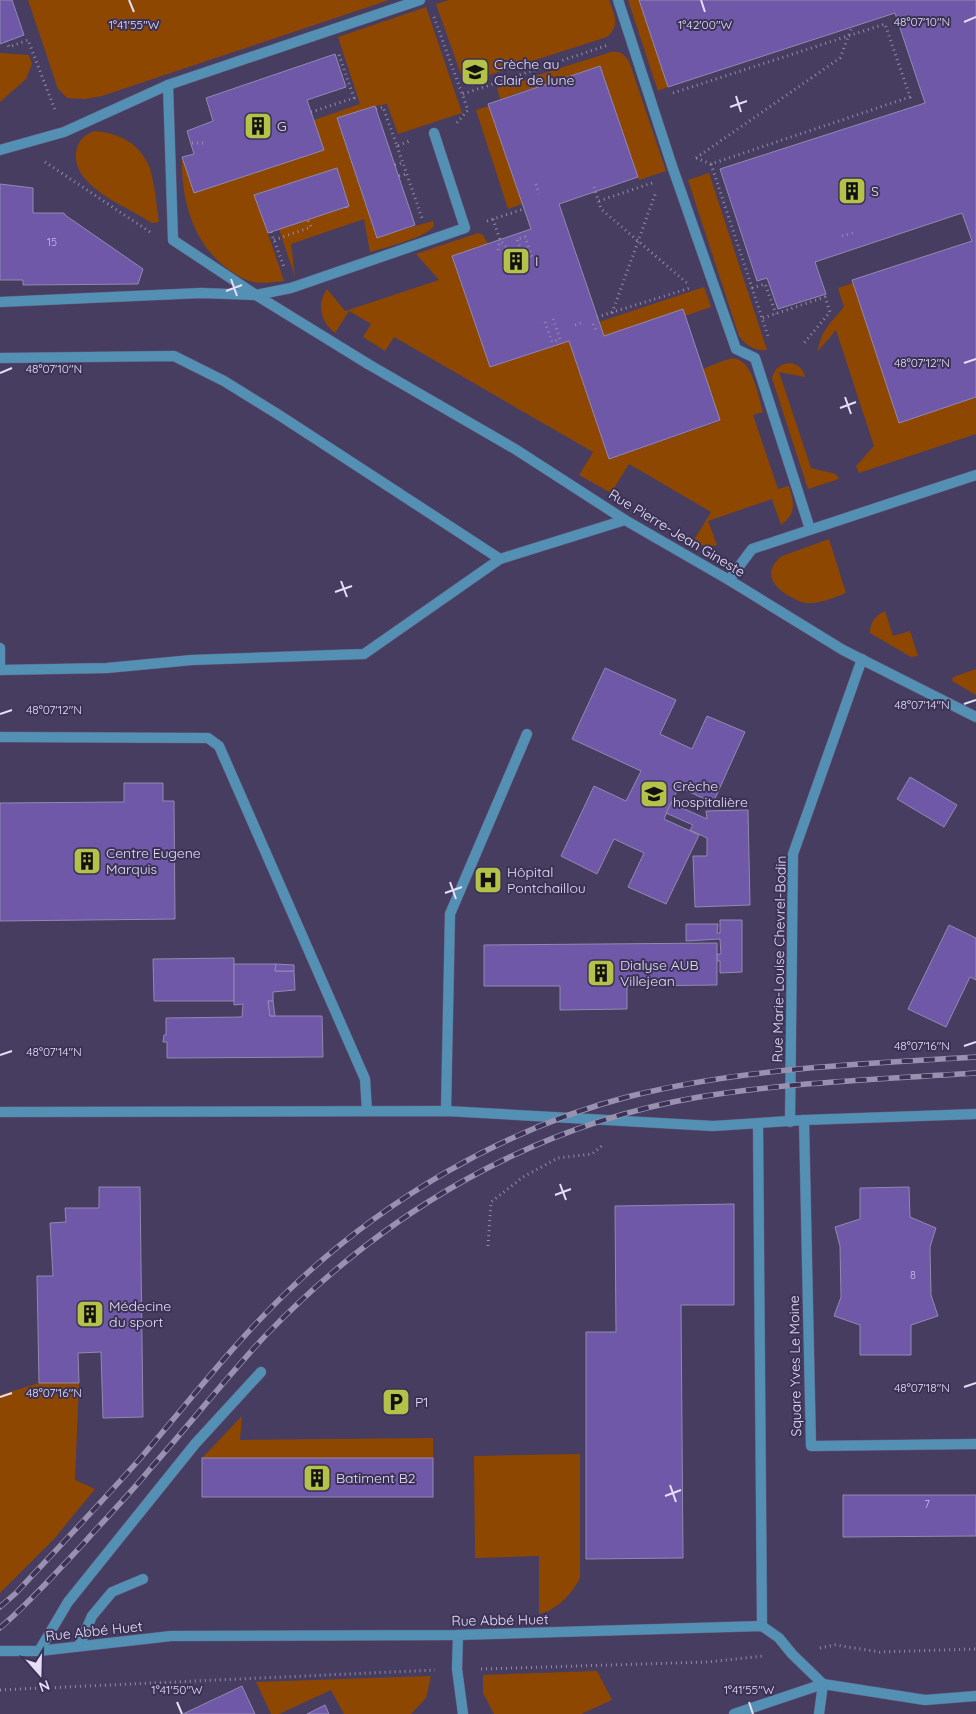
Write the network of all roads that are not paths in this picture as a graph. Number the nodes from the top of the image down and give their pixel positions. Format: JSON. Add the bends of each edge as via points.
{"nodes":[{"id":1,"x":420,"y":0,"type":"edge"},
{"id":2,"x":618,"y":0,"type":"edge"},
{"id":3,"x":168,"y":85,"type":"junction"},
{"id":4,"x":434,"y":133,"type":"road end"},
{"id":5,"x":0,"y":150,"type":"edge"},
{"id":6,"x":256,"y":295,"type":"junction"},
{"id":7,"x":0,"y":302,"type":"edge"},
{"id":8,"x":0,"y":358,"type":"edge"},
{"id":9,"x":976,"y":475,"type":"edge"},
{"id":10,"x":624,"y":520,"type":"junction"},
{"id":11,"x":810,"y":529,"type":"junction"},
{"id":12,"x":500,"y":559,"type":"junction"},
{"id":13,"x":729,"y":580,"type":"junction"},
{"id":14,"x":0,"y":648,"type":"edge"},
{"id":15,"x":862,"y":659,"type":"junction"},
{"id":16,"x":0,"y":670,"type":"edge"},
{"id":17,"x":976,"y":717,"type":"edge"},
{"id":18,"x":527,"y":734,"type":"dead end"},
{"id":19,"x":0,"y":737,"type":"edge"},
{"id":20,"x":367,"y":1111,"type":"junction"},
{"id":21,"x":0,"y":1112,"type":"edge"},
{"id":22,"x":446,"y":1112,"type":"junction"},
{"id":23,"x":976,"y":1114,"type":"edge"},
{"id":24,"x":804,"y":1120,"type":"junction"},
{"id":25,"x":790,"y":1122,"type":"junction"},
{"id":26,"x":758,"y":1123,"type":"junction"},
{"id":27,"x":261,"y":1372,"type":"dead end"},
{"id":28,"x":976,"y":1444,"type":"edge"},
{"id":29,"x":143,"y":1579,"type":"dead end"},
{"id":30,"x":762,"y":1626,"type":"junction"},
{"id":31,"x":458,"y":1635,"type":"junction"},
{"id":32,"x":79,"y":1646,"type":"junction"},
{"id":33,"x":0,"y":1651,"type":"edge"},
{"id":34,"x":39,"y":1651,"type":"junction"},
{"id":35,"x":823,"y":1684,"type":"junction"},
{"id":36,"x":976,"y":1696,"type":"edge"},
{"id":37,"x":463,"y":1714,"type":"edge"},
{"id":38,"x":734,"y":1714,"type":"edge"},
{"id":39,"x":819,"y":1714,"type":"edge"}],
"edges":[{"from":1,"to":3,"type":"street"},
{"from":2,"to":11,"type":"street","via":[[736,349],[755,358]]},
{"from":3,"to":5,"type":"street","via":[[64,132]]},
{"from":3,"to":6,"type":"street","name":"Rue Pierre-Jean Gineste","via":[[174,240]]},
{"from":4,"to":6,"type":"street","via":[[465,228],[291,288]]},
{"from":6,"to":7,"type":"street","via":[[201,293]]},
{"from":6,"to":10,"type":"street","name":"Rue Pierre-Jean Gineste","via":[[514,449]]},
{"from":8,"to":12,"type":"street","via":[[174,356],[280,415]]},
{"from":9,"to":11,"type":"street"},
{"from":10,"to":12,"type":"street"},
{"from":10,"to":13,"type":"street","name":"Rue Pierre-Jean Gineste"},
{"from":11,"to":13,"type":"street","via":[[752,549]]},
{"from":12,"to":16,"type":"street","via":[[364,654],[201,660],[107,668]]},
{"from":13,"to":15,"type":"street","name":"Rue Pierre-Jean Gineste"},
{"from":14,"to":16,"type":"street"},
{"from":15,"to":17,"type":"street","name":"Rue Pierre-Jean Gineste"},
{"from":15,"to":25,"type":"street","name":"Rue Marie-Louise Chevrel-Bodin","via":[[793,854]]},
{"from":18,"to":22,"type":"street","via":[[450,914]]},
{"from":19,"to":20,"type":"street","via":[[208,738],[219,746],[365,1079]]},
{"from":20,"to":21,"type":"street"},
{"from":20,"to":22,"type":"street"},
{"from":22,"to":26,"type":"street","via":[[714,1126]]},
{"from":23,"to":24,"type":"street"},
{"from":24,"to":25,"type":"street"},
{"from":24,"to":28,"type":"street","name":"Square Yves Le Moine","via":[[811,1446]]},
{"from":25,"to":26,"type":"street"},
{"from":26,"to":30,"type":"street"},
{"from":27,"to":34,"type":"street","via":[[195,1444],[68,1602]]},
{"from":29,"to":32,"type":"street","via":[[112,1592],[92,1616]]},
{"from":30,"to":31,"type":"street","name":"Rue Abbé Huet"},
{"from":30,"to":35,"type":"street","via":[[780,1638]]},
{"from":31,"to":32,"type":"street","name":"Rue Abbé Huet","via":[[171,1636]]},
{"from":31,"to":37,"type":"street","via":[[457,1669]]},
{"from":32,"to":34,"type":"street","name":"Rue Abbé Huet"},
{"from":33,"to":34,"type":"street","name":"Rue Abbé Huet"},
{"from":35,"to":36,"type":"street","via":[[925,1700]]},
{"from":35,"to":38,"type":"street"},
{"from":35,"to":39,"type":"street"}]}
